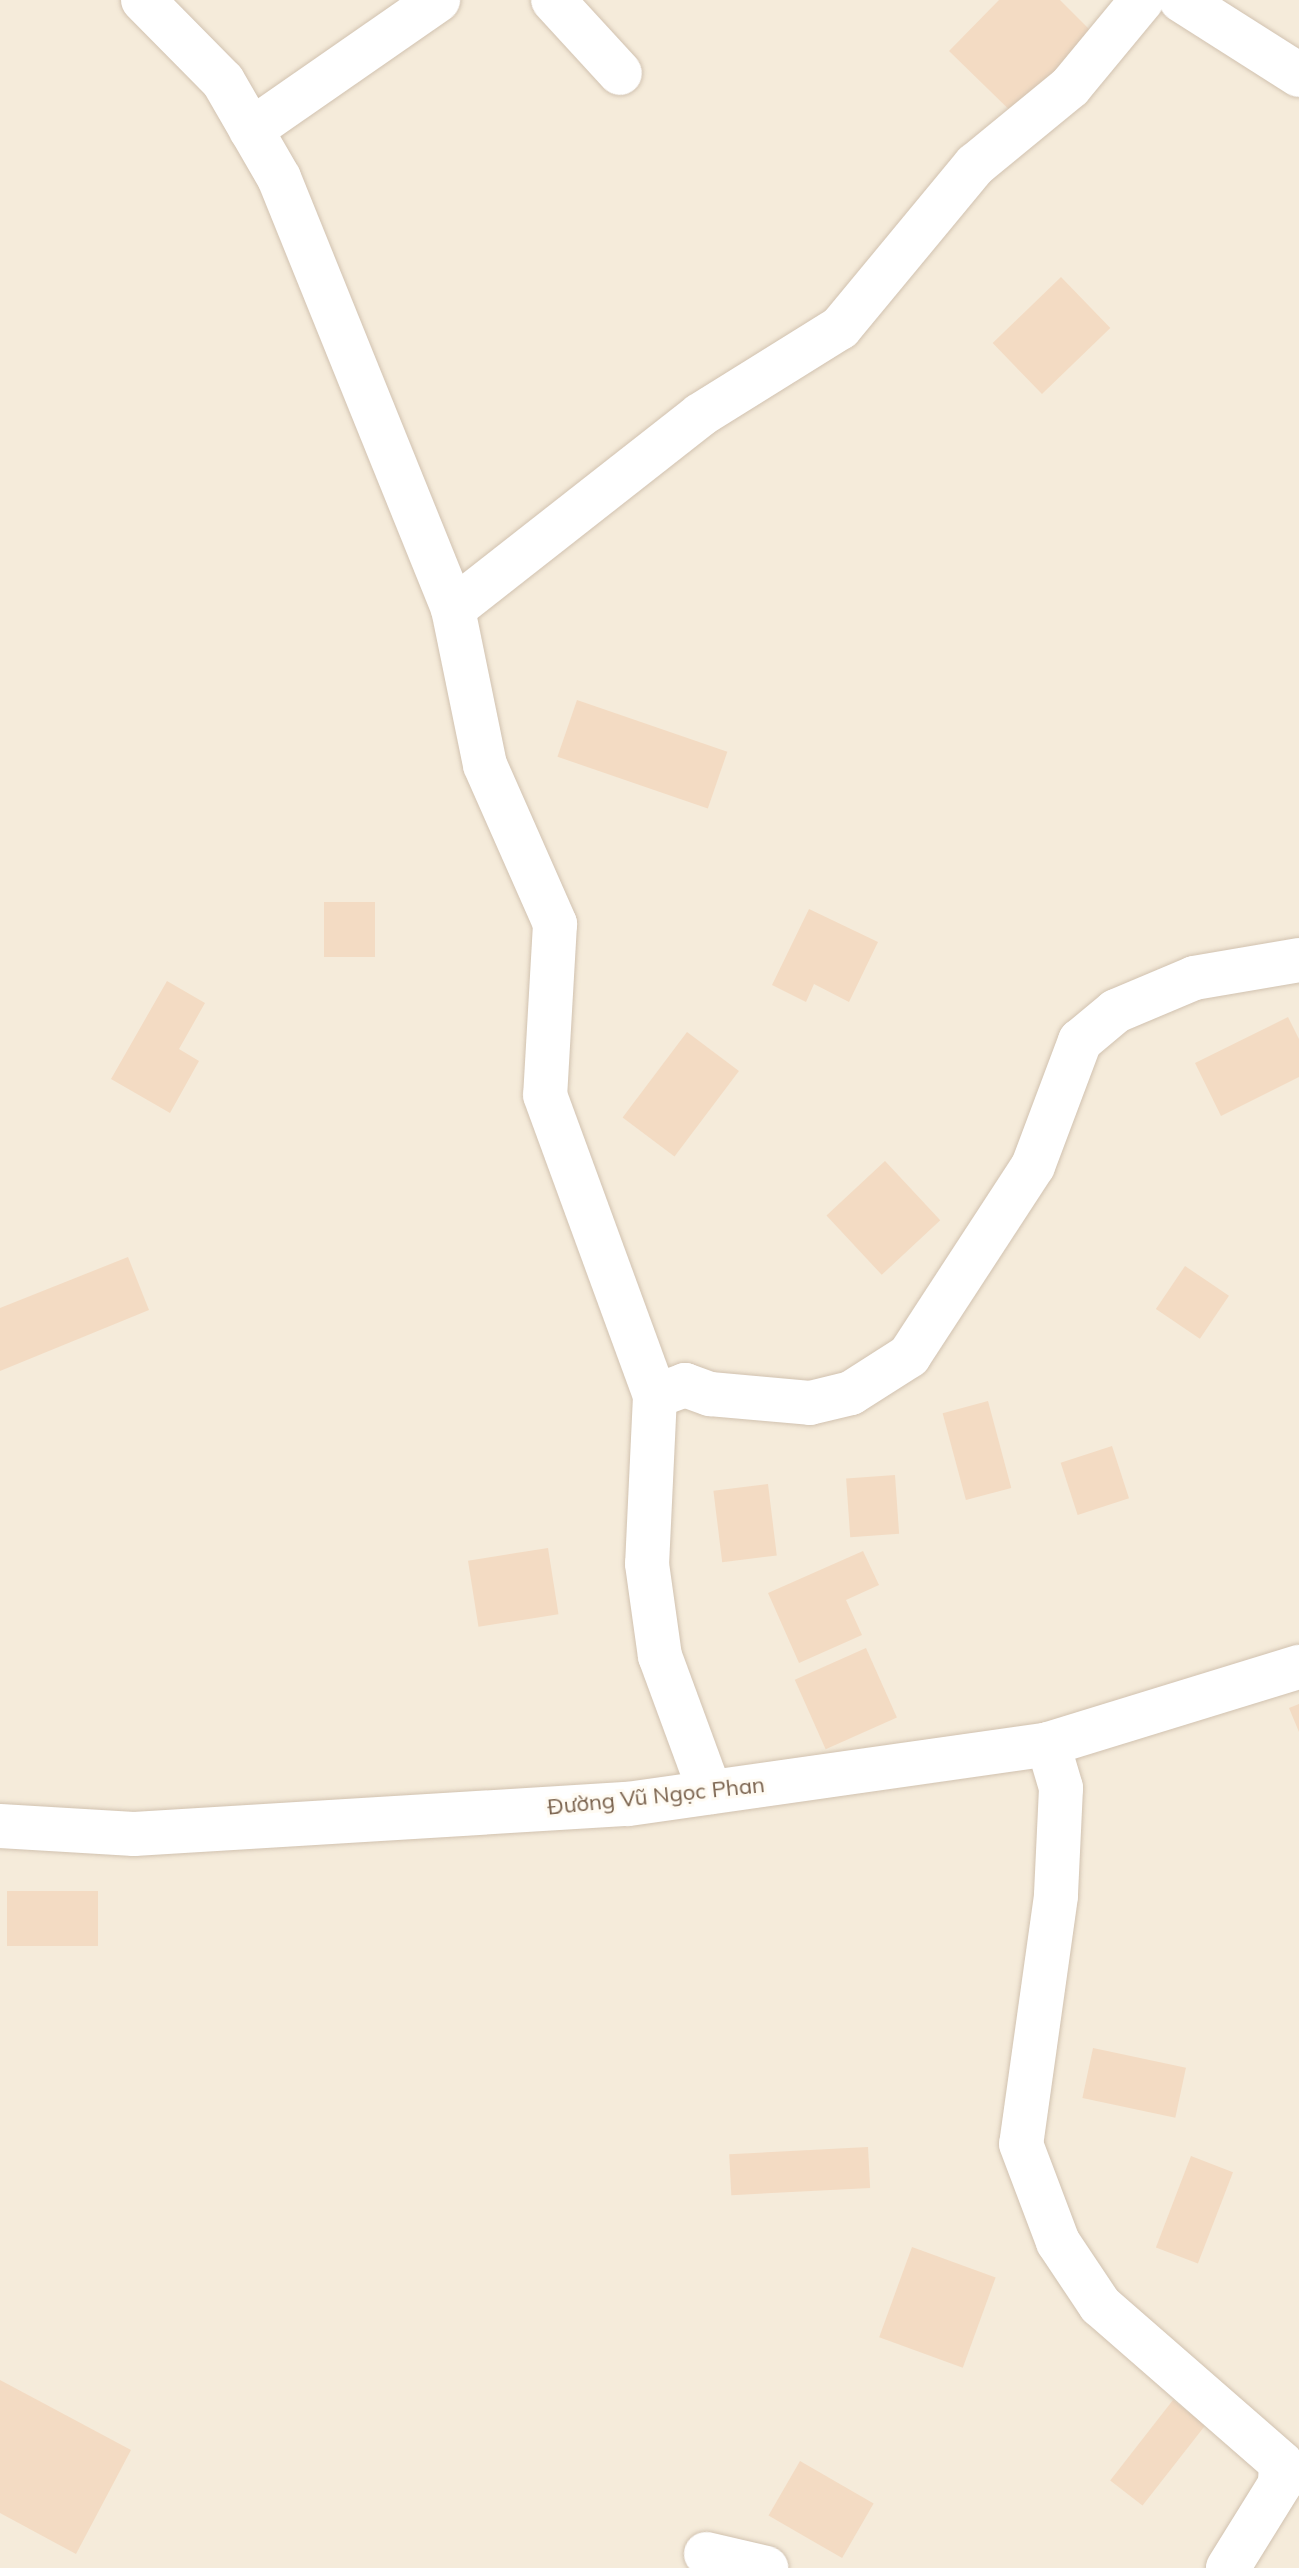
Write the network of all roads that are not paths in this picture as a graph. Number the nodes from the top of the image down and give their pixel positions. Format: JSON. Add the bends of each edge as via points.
{"nodes":[{"id":1,"x":143,"y":0,"type":"edge"},
{"id":2,"x":438,"y":0,"type":"edge"},
{"id":3,"x":553,"y":0,"type":"edge"},
{"id":4,"x":1142,"y":0,"type":"edge"},
{"id":5,"x":1201,"y":4,"type":"edge"},
{"id":6,"x":620,"y":73,"type":"dead end"},
{"id":7,"x":1299,"y":75,"type":"edge"},
{"id":8,"x":251,"y":130,"type":"junction"},
{"id":9,"x":453,"y":609,"type":"junction"},
{"id":10,"x":1299,"y":960,"type":"edge"},
{"id":11,"x":655,"y":1396,"type":"junction"},
{"id":12,"x":1299,"y":1667,"type":"edge"},
{"id":13,"x":1048,"y":1744,"type":"junction"},
{"id":14,"x":710,"y":1792,"type":"junction"},
{"id":15,"x":0,"y":1826,"type":"edge"},
{"id":16,"x":706,"y":2554,"type":"dead end"},
{"id":17,"x":766,"y":2568,"type":"edge"},
{"id":18,"x":1228,"y":2568,"type":"edge"}],
"edges":[{"from":1,"to":8,"type":"street","via":[[223,81]]},
{"from":2,"to":8,"type":"street"},
{"from":3,"to":6,"type":"street"},
{"from":4,"to":9,"type":"street","via":[[1070,87],[975,165],[840,328],[700,415]]},
{"from":5,"to":7,"type":"street"},
{"from":8,"to":9,"type":"street","via":[[279,178]]},
{"from":9,"to":11,"type":"street","via":[[485,765],[555,924],[545,1095]]},
{"from":10,"to":11,"type":"street","via":[[1194,978],[1116,1011],[1080,1041],[1033,1166],[909,1356],[851,1393],[810,1403],[685,1385]]},
{"from":11,"to":14,"type":"street","via":[[647,1564],[660,1656]]},
{"from":12,"to":13,"type":"street","name":"Đường Vũ Ngọc Phan"},
{"from":13,"to":14,"type":"street","name":"Đường Vũ Ngọc Phan"},
{"from":13,"to":18,"type":"street","via":[[1061,1788],[1056,1896],[1021,2144],[1058,2242],[1100,2305],[1281,2463],[1280,2484]]},
{"from":14,"to":15,"type":"street","name":"Đường Vũ Ngọc Phan","via":[[628,1804],[134,1834]]},
{"from":16,"to":17,"type":"street"}]}
